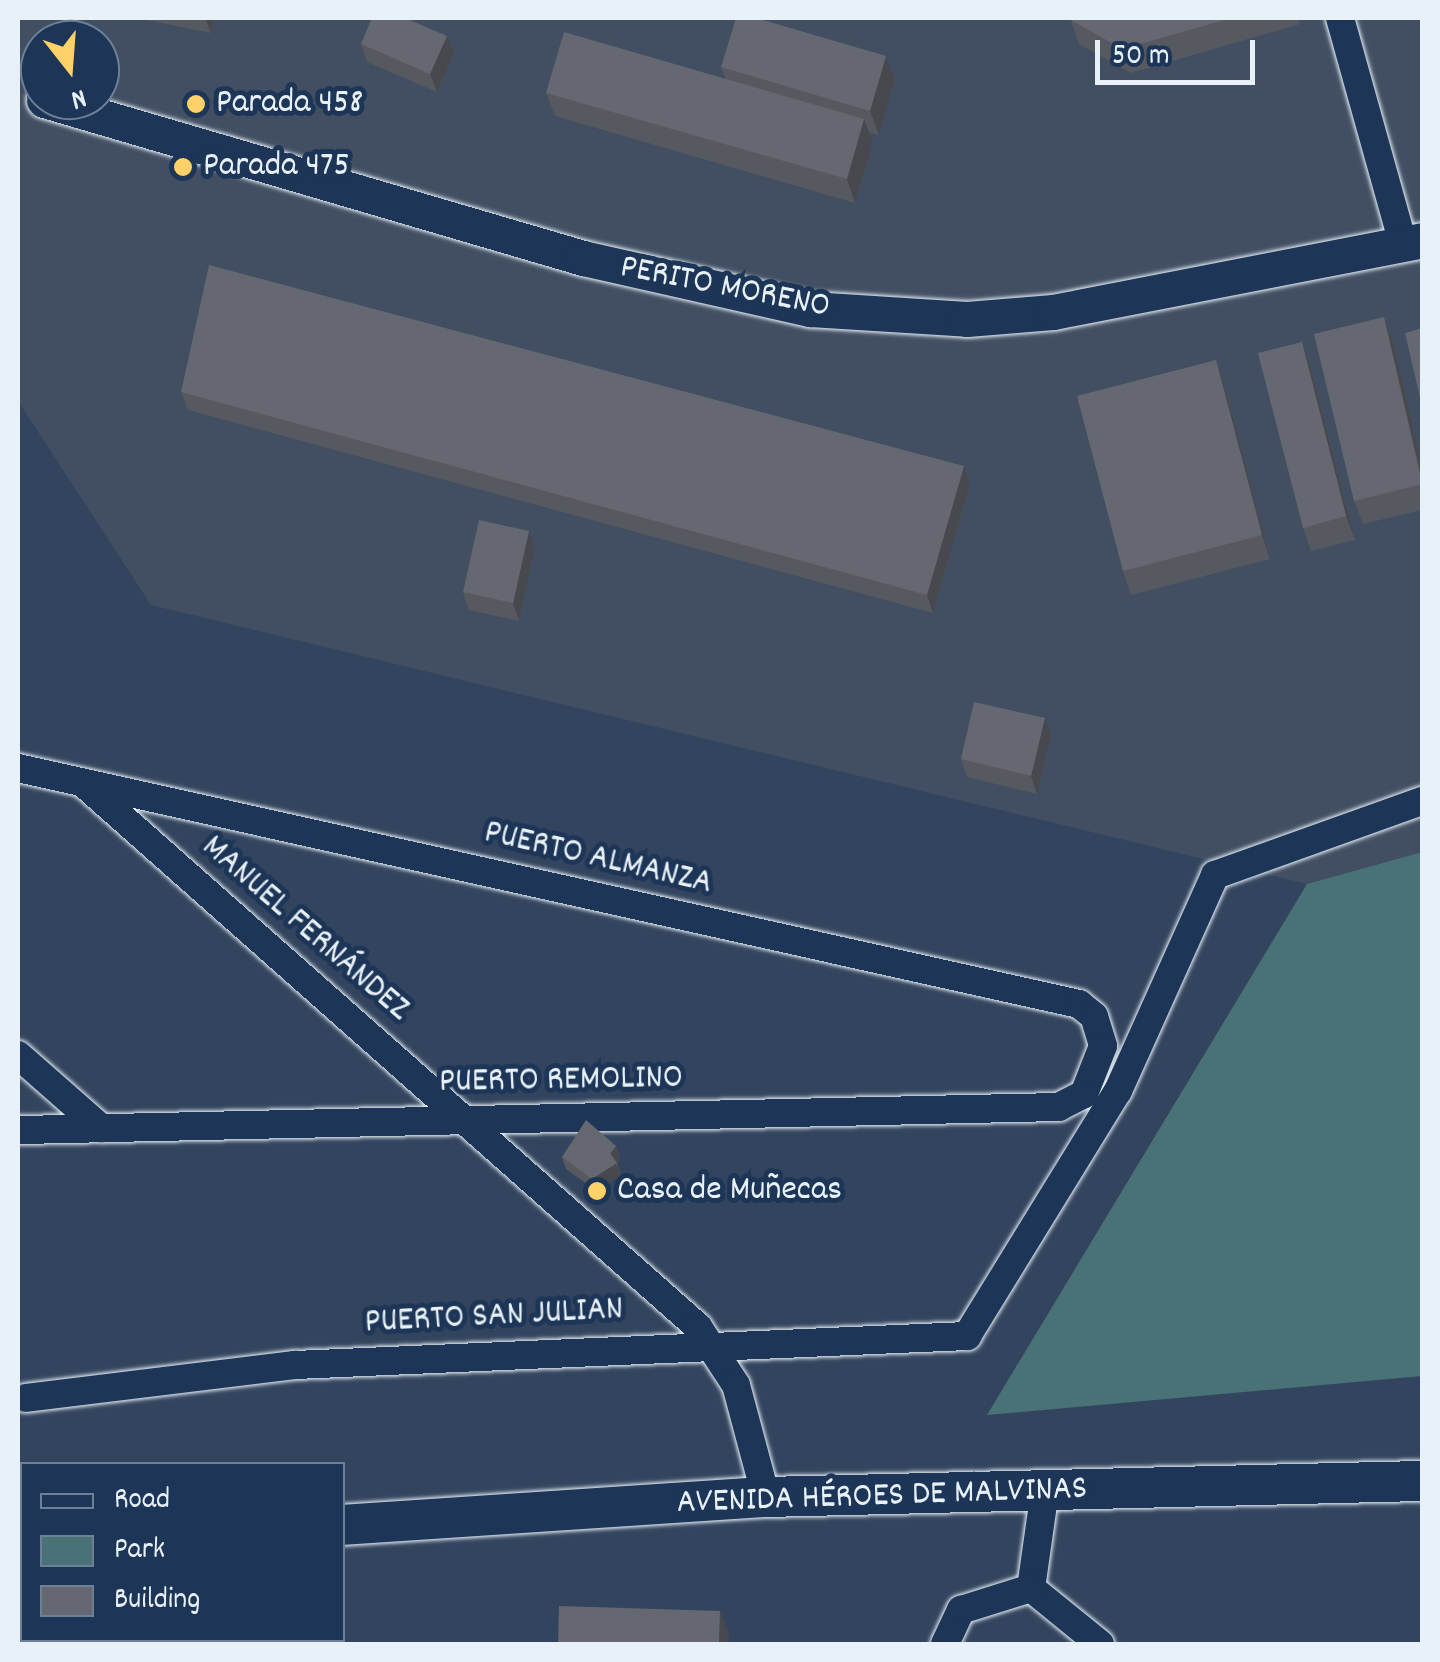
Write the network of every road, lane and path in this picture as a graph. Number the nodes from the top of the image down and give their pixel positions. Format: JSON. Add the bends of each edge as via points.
{"nodes":[{"id":1,"x":1340,"y":18,"type":"edge"},
{"id":2,"x":113,"y":120,"type":"edge"},
{"id":3,"x":1413,"y":242,"type":"edge"},
{"id":4,"x":18,"y":768,"type":"edge"},
{"id":5,"x":82,"y":782,"type":"junction"},
{"id":6,"x":1422,"y":802,"type":"edge"},
{"id":7,"x":18,"y":1055,"type":"edge"},
{"id":8,"x":1094,"y":1079,"type":"joint"},
{"id":9,"x":465,"y":1120,"type":"junction"},
{"id":10,"x":101,"y":1128,"type":"junction"},
{"id":11,"x":18,"y":1130,"type":"edge"},
{"id":12,"x":715,"y":1345,"type":"junction"},
{"id":13,"x":26,"y":1398,"type":"dead end"},
{"id":14,"x":1422,"y":1481,"type":"edge"},
{"id":15,"x":1045,"y":1490,"type":"junction"},
{"id":16,"x":766,"y":1497,"type":"junction"},
{"id":17,"x":345,"y":1524,"type":"edge"},
{"id":18,"x":1031,"y":1588,"type":"junction"},
{"id":19,"x":945,"y":1644,"type":"edge"},
{"id":20,"x":1100,"y":1644,"type":"edge"}],
"edges":[{"from":1,"to":3,"type":"street"},
{"from":2,"to":3,"type":"main road","name":"PERITO MORENO","via":[[582,258],[810,309],[967,319],[1053,312]]},
{"from":4,"to":5,"type":"street","name":"PUERTO ALMANZA"},
{"from":5,"to":8,"type":"street","name":"PUERTO ALMANZA","via":[[1079,1004],[1101,1028]]},
{"from":5,"to":9,"type":"street","name":"MANUEL FERNÁNDEZ"},
{"from":6,"to":12,"type":"street","name":"PUERTO SAN JULIAN","via":[[1215,875],[1118,1091],[967,1336]]},
{"from":7,"to":10,"type":"street"},
{"from":8,"to":9,"type":"street","name":"PUERTO REMOLINO","via":[[1075,1103],[1059,1107]]},
{"from":9,"to":10,"type":"street","name":"PUERTO REMOLINO"},
{"from":9,"to":12,"type":"street","name":"MANUEL FERNÁNDEZ"},
{"from":10,"to":11,"type":"street","name":"PUERTO REMOLINO"},
{"from":12,"to":13,"type":"street","name":"PUERTO SAN JULIAN","via":[[295,1365]]},
{"from":12,"to":16,"type":"street","name":"MANUEL FERNÁNDEZ","via":[[736,1385]]},
{"from":14,"to":15,"type":"highway","name":"AVENIDA HÉROES DE MALVINAS"},
{"from":15,"to":16,"type":"highway","name":"AVENIDA HÉROES DE MALVINAS"},
{"from":15,"to":18,"type":"street"},
{"from":16,"to":17,"type":"highway","name":"AVENIDA HÉROES DE MALVINAS"},
{"from":18,"to":19,"type":"street","via":[[961,1610]]},
{"from":18,"to":20,"type":"street"}]}
